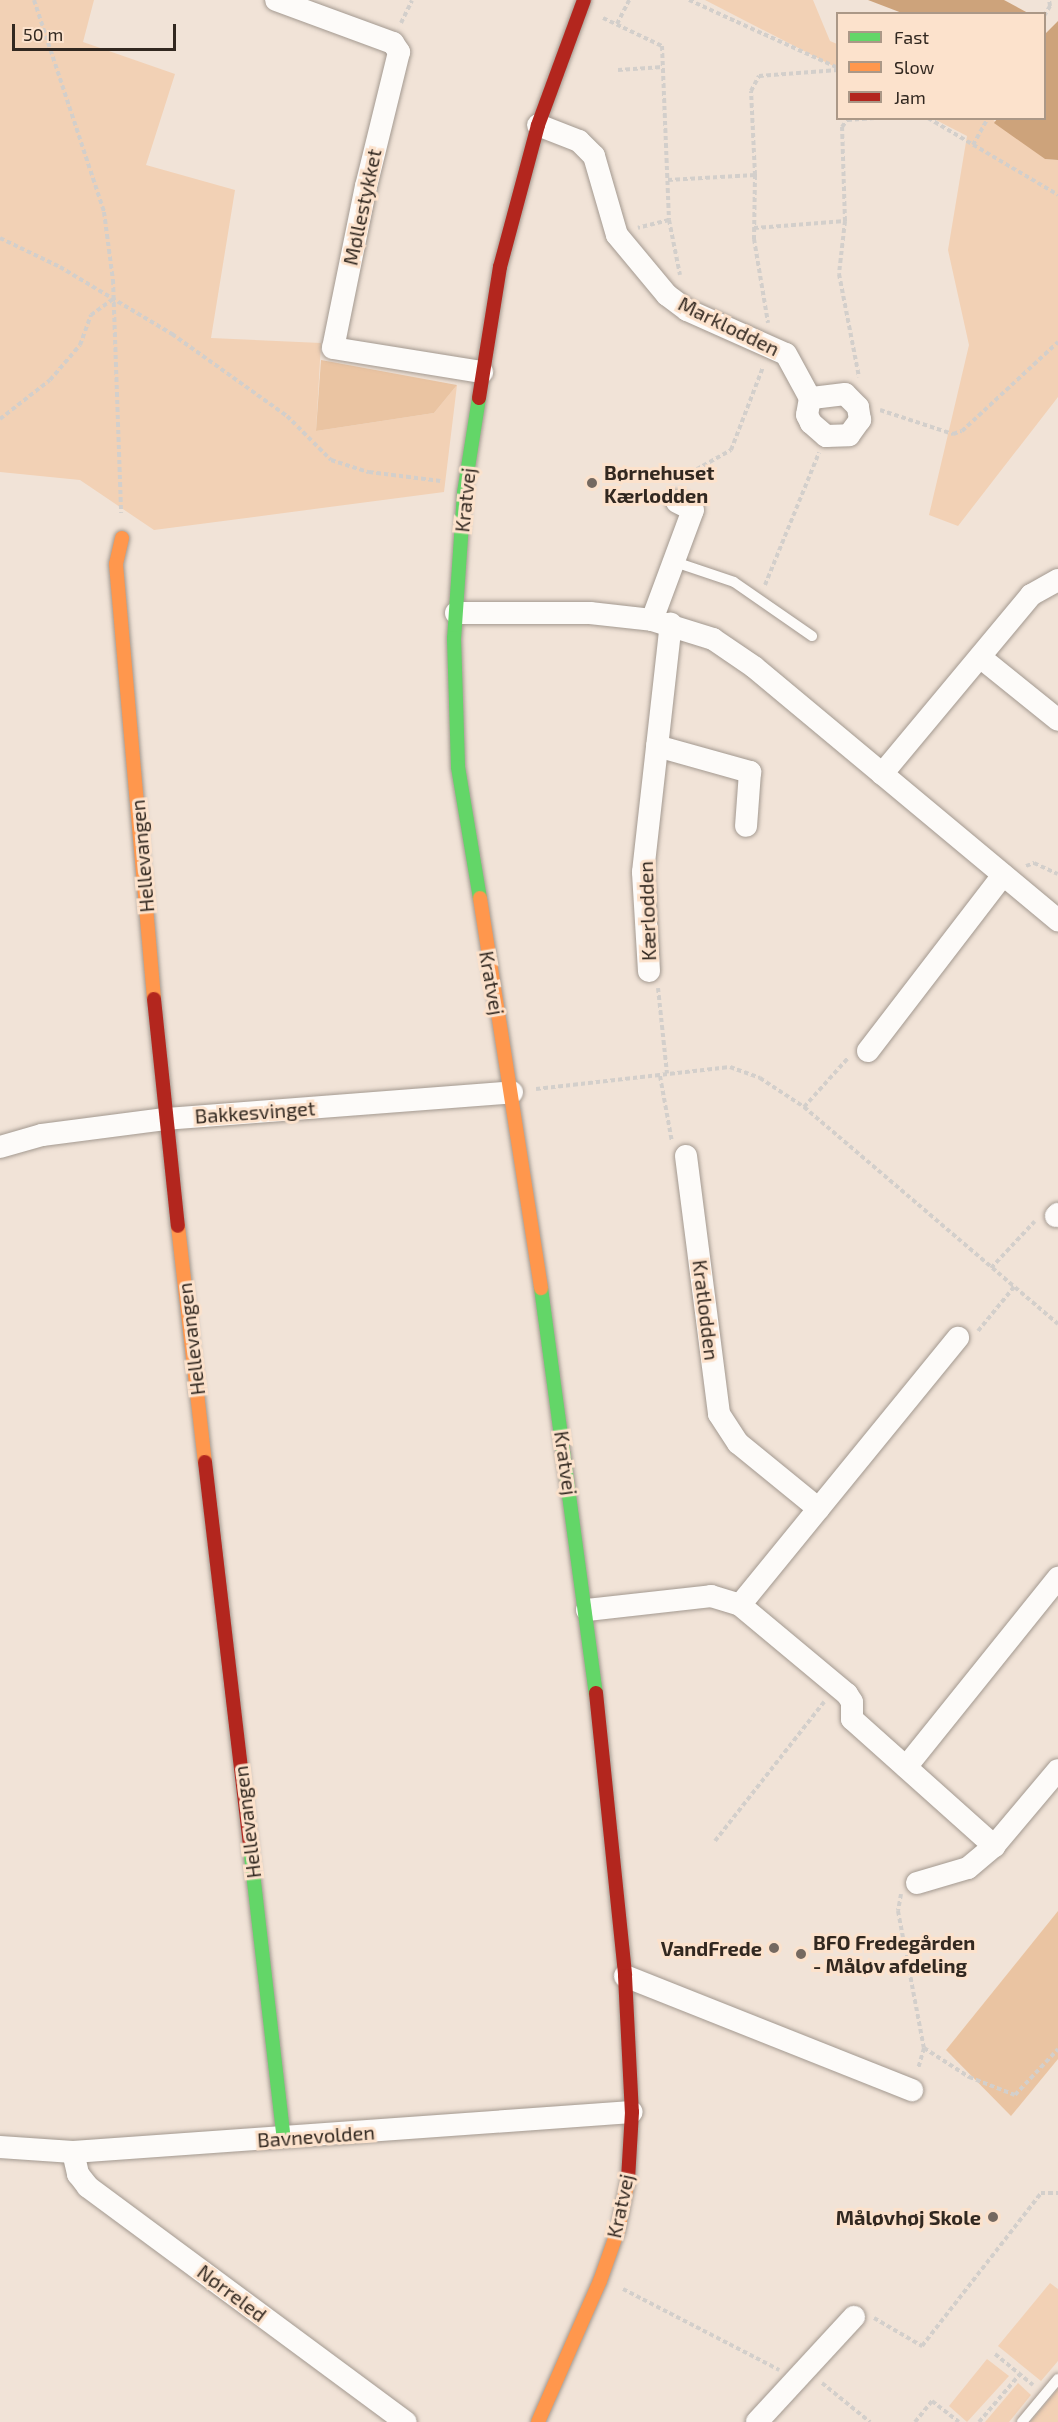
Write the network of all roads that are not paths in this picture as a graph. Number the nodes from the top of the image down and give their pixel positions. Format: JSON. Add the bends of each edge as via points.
{"nodes":[{"id":1,"x":276,"y":0,"type":"edge"},
{"id":2,"x":582,"y":4,"type":"edge"},
{"id":3,"x":538,"y":125,"type":"junction"},
{"id":4,"x":482,"y":372,"type":"junction"},
{"id":5,"x":810,"y":398,"type":"junction"},
{"id":6,"x":676,"y":502,"type":"dead end"},
{"id":7,"x":122,"y":538,"type":"road end"},
{"id":8,"x":671,"y":561,"type":"junction"},
{"id":9,"x":1058,"y":580,"type":"edge"},
{"id":10,"x":456,"y":613,"type":"junction"},
{"id":11,"x":662,"y":622,"type":"junction"},
{"id":12,"x":812,"y":636,"type":"dead end"},
{"id":13,"x":980,"y":657,"type":"junction"},
{"id":14,"x":1058,"y":720,"type":"edge"},
{"id":15,"x":657,"y":746,"type":"junction"},
{"id":16,"x":882,"y":774,"type":"junction"},
{"id":17,"x":746,"y":826,"type":"dead end"},
{"id":18,"x":1003,"y":875,"type":"junction"},
{"id":19,"x":1058,"y":920,"type":"edge"},
{"id":20,"x":649,"y":971,"type":"road end"},
{"id":21,"x":868,"y":1051,"type":"road end"},
{"id":22,"x":512,"y":1092,"type":"junction"},
{"id":23,"x":165,"y":1119,"type":"junction"},
{"id":24,"x":0,"y":1148,"type":"edge"},
{"id":25,"x":686,"y":1156,"type":"road end"},
{"id":26,"x":958,"y":1338,"type":"road end"},
{"id":27,"x":819,"y":1509,"type":"junction"},
{"id":28,"x":1058,"y":1578,"type":"edge"},
{"id":29,"x":740,"y":1605,"type":"junction"},
{"id":30,"x":587,"y":1610,"type":"junction"},
{"id":31,"x":906,"y":1767,"type":"junction"},
{"id":32,"x":1058,"y":1770,"type":"edge"},
{"id":33,"x":994,"y":1846,"type":"junction"},
{"id":34,"x":917,"y":1883,"type":"road end"},
{"id":35,"x":625,"y":1976,"type":"junction"},
{"id":36,"x":912,"y":2090,"type":"road end"},
{"id":37,"x":632,"y":2112,"type":"junction"},
{"id":38,"x":284,"y":2139,"type":"junction"},
{"id":39,"x":0,"y":2147,"type":"edge"},
{"id":40,"x":72,"y":2152,"type":"junction"},
{"id":41,"x":854,"y":2317,"type":"road end"},
{"id":42,"x":1058,"y":2379,"type":"edge"},
{"id":43,"x":406,"y":2422,"type":"edge"},
{"id":44,"x":538,"y":2422,"type":"edge"},
{"id":45,"x":758,"y":2422,"type":"edge"},
{"id":46,"x":1022,"y":2422,"type":"edge"}],
"edges":[{"from":1,"to":4,"type":"street","name":"Møllestykket","via":[[393,44],[399,52],[366,186],[333,348]]},
{"from":2,"to":3,"type":"street","name":"Kratvej"},
{"from":3,"to":4,"type":"street","name":"Kratvej","via":[[500,267]]},
{"from":3,"to":5,"type":"street","name":"Marklodden","via":[[579,141],[594,156],[617,235],[667,295],[687,310],[786,354]]},
{"from":4,"to":10,"type":"street","name":"Kratvej","via":[[465,484]]},
{"from":5,"to":5,"type":"street","name":"Marklodden","via":[[807,415],[826,436],[849,435],[860,420],[858,407],[845,394]]},
{"from":6,"to":8,"type":"street","name":"Kærlodden","via":[[693,510]]},
{"from":7,"to":23,"type":"street","name":"Hellevangen","via":[[116,564]]},
{"from":8,"to":11,"type":"street","name":"Kærlodden"},
{"from":8,"to":12,"type":"lane","via":[[734,582]]},
{"from":9,"to":13,"type":"street","via":[[1030,596]]},
{"from":10,"to":11,"type":"street","via":[[590,613]]},
{"from":10,"to":22,"type":"street","name":"Kratvej","via":[[458,767]]},
{"from":11,"to":15,"type":"street","name":"Kærlodden"},
{"from":11,"to":16,"type":"street","via":[[713,639],[754,667]]},
{"from":13,"to":14,"type":"street"},
{"from":13,"to":16,"type":"street"},
{"from":15,"to":17,"type":"street","via":[[750,772]]},
{"from":15,"to":20,"type":"street","name":"Kærlodden","via":[[642,872]]},
{"from":16,"to":18,"type":"street"},
{"from":18,"to":19,"type":"street"},
{"from":18,"to":21,"type":"street"},
{"from":22,"to":23,"type":"street","name":"Bakkesvinget"},
{"from":22,"to":30,"type":"street","name":"Kratvej"},
{"from":23,"to":24,"type":"street","name":"Bakkesvinget","via":[[42,1135]]},
{"from":23,"to":38,"type":"street","name":"Hellevangen"},
{"from":25,"to":27,"type":"street","name":"Kratlodden","via":[[719,1414],[738,1443]]},
{"from":26,"to":27,"type":"street"},
{"from":27,"to":29,"type":"street"},
{"from":28,"to":31,"type":"street"},
{"from":29,"to":30,"type":"street","via":[[711,1596]]},
{"from":29,"to":31,"type":"street","via":[[837,1686],[852,1702],[852,1719]]},
{"from":30,"to":35,"type":"street","name":"Kratvej"},
{"from":31,"to":33,"type":"street"},
{"from":32,"to":33,"type":"street"},
{"from":33,"to":34,"type":"street","via":[[968,1868]]},
{"from":35,"to":36,"type":"street"},
{"from":35,"to":37,"type":"street","name":"Kratvej"},
{"from":37,"to":38,"type":"street","name":"Bavnevolden"},
{"from":37,"to":44,"type":"street","name":"Kratvej","via":[[618,2230]]},
{"from":38,"to":40,"type":"street","name":"Bavnevolden"},
{"from":39,"to":40,"type":"street","name":"Bavnevolden"},
{"from":40,"to":43,"type":"street","name":"Nørreled","via":[[78,2174],[88,2187]]},
{"from":41,"to":45,"type":"street"},
{"from":42,"to":46,"type":"lane"}]}
